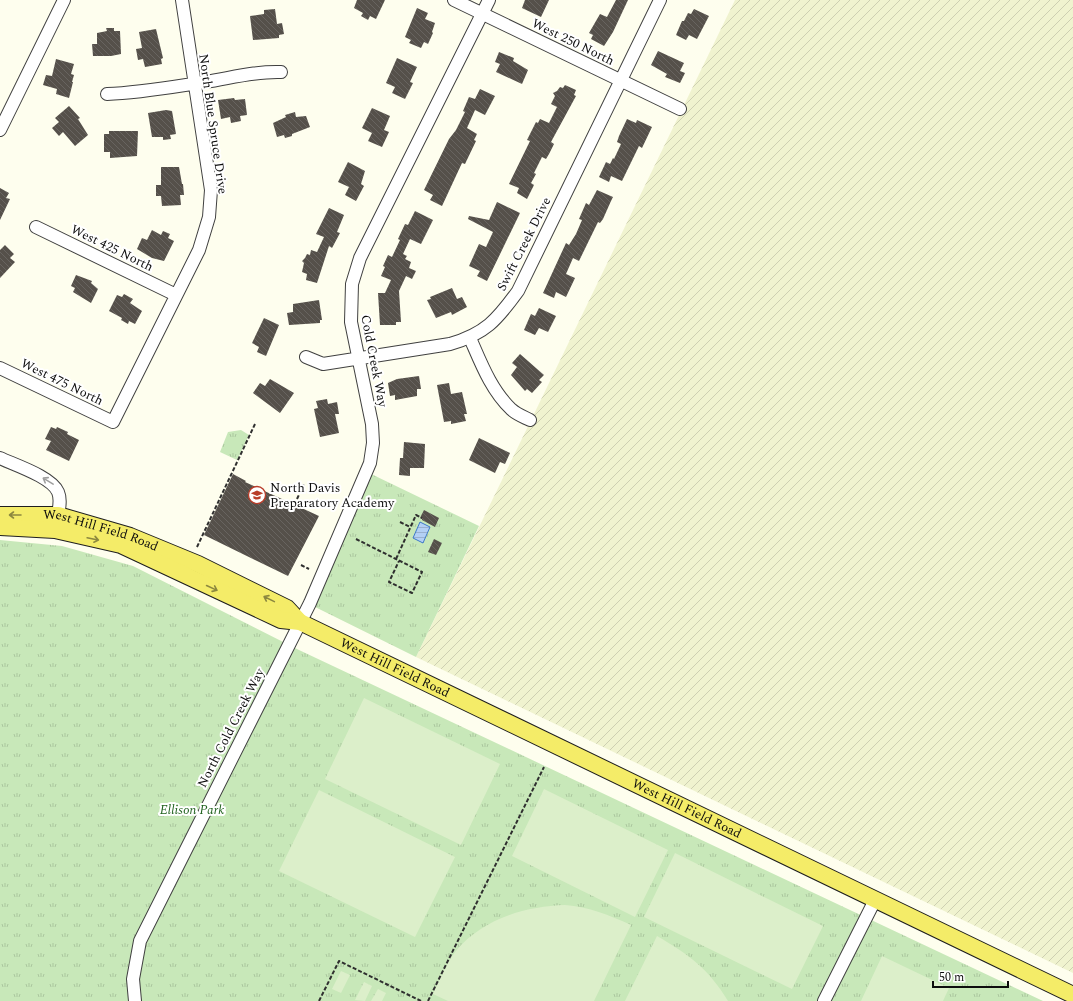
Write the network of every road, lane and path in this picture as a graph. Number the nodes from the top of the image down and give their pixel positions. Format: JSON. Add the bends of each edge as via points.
{"nodes":[{"id":1,"x":64,"y":0,"type":"edge"},
{"id":2,"x":182,"y":0,"type":"edge"},
{"id":3,"x":454,"y":0,"type":"edge"},
{"id":4,"x":489,"y":0,"type":"edge"},
{"id":5,"x":660,"y":0,"type":"edge"},
{"id":6,"x":483,"y":14,"type":"junction"},
{"id":7,"x":281,"y":72,"type":"dead end"},
{"id":8,"x":621,"y":81,"type":"junction"},
{"id":9,"x":195,"y":83,"type":"junction"},
{"id":10,"x":106,"y":94,"type":"dead end"},
{"id":11,"x":680,"y":110,"type":"dead end"},
{"id":12,"x":0,"y":130,"type":"edge"},
{"id":13,"x":36,"y":227,"type":"dead end"},
{"id":14,"x":176,"y":295,"type":"junction"},
{"id":15,"x":470,"y":338,"type":"junction"},
{"id":16,"x":306,"y":357,"type":"dead end"},
{"id":17,"x":358,"y":358,"type":"junction"},
{"id":18,"x":0,"y":368,"type":"edge"},
{"id":19,"x":530,"y":420,"type":"dead end"},
{"id":20,"x":113,"y":422,"type":"joint"},
{"id":21,"x":255,"y":424,"type":"dead end"},
{"id":22,"x":0,"y":458,"type":"edge"},
{"id":23,"x":304,"y":484,"type":"dead end"},
{"id":24,"x":297,"y":499,"type":"dead end"},
{"id":25,"x":0,"y":515,"type":"edge"},
{"id":26,"x":422,"y":518,"type":"dead end"},
{"id":27,"x":400,"y":522,"type":"dead end"},
{"id":28,"x":56,"y":523,"type":"junction"},
{"id":29,"x":0,"y":527,"type":"edge"},
{"id":30,"x":410,"y":527,"type":"junction"},
{"id":31,"x":356,"y":539,"type":"dead end"},
{"id":32,"x":197,"y":547,"type":"dead end"},
{"id":33,"x":398,"y":560,"type":"junction"},
{"id":34,"x":301,"y":565,"type":"dead end"},
{"id":35,"x":309,"y":569,"type":"dead end"},
{"id":36,"x":310,"y":603,"type":"joint"},
{"id":37,"x":300,"y":622,"type":"junction"},
{"id":38,"x":544,"y":768,"type":"dead end"},
{"id":39,"x":875,"y":900,"type":"junction"},
{"id":40,"x":1073,"y":995,"type":"edge"},
{"id":41,"x":135,"y":1001,"type":"edge"},
{"id":42,"x":320,"y":1001,"type":"edge"},
{"id":43,"x":421,"y":1001,"type":"edge"},
{"id":44,"x":428,"y":1001,"type":"edge"},
{"id":45,"x":824,"y":1001,"type":"edge"}],
"edges":[{"from":1,"to":12,"type":"street"},
{"from":2,"to":9,"type":"street","name":"North Blue Spruce Drive"},
{"from":3,"to":6,"type":"street","name":"West 250 North"},
{"from":4,"to":6,"type":"street","name":"Cold Creek Way"},
{"from":5,"to":8,"type":"street","name":"Swift Creek Drive"},
{"from":6,"to":8,"type":"street","name":"West 250 North"},
{"from":6,"to":17,"type":"street","name":"Cold Creek Way","via":[[360,258],[352,284],[350,322]]},
{"from":7,"to":9,"type":"street","via":[[261,71]]},
{"from":8,"to":11,"type":"street","name":"West 250 North"},
{"from":8,"to":15,"type":"street","name":"Swift Creek Drive","via":[[518,291],[489,326]]},
{"from":9,"to":10,"type":"street"},
{"from":9,"to":14,"type":"street","name":"North Blue Spruce Drive","via":[[211,190],[209,217],[199,250]]},
{"from":13,"to":14,"type":"street","name":"West 425 North"},
{"from":14,"to":20,"type":"street","name":"North Blue Spruce Drive"},
{"from":15,"to":17,"type":"street","name":"Swift Creek Drive","via":[[450,344]]},
{"from":15,"to":19,"type":"street","via":[[509,415]]},
{"from":16,"to":17,"type":"street","name":"Swift Creek Drive","via":[[323,364]]},
{"from":17,"to":36,"type":"street","name":"Cold Creek Way","via":[[372,424],[370,463]]},
{"from":18,"to":20,"type":"street","name":"West 475 North"},
{"from":21,"to":32,"type":"path"},
{"from":28,"to":22,"type":"street","one_way":true,"via":[[59,493],[53,483]]},
{"from":23,"to":24,"type":"path"},
{"from":28,"to":25,"type":"main road","name":"West Hill Field Road","one_way":true},
{"from":26,"to":30,"type":"path","via":[[416,515]]},
{"from":27,"to":30,"type":"path"},
{"from":28,"to":29,"type":"main road","name":"West Hill Field Road"},
{"from":28,"to":37,"type":"main road","name":"West Hill Field Road","via":[[121,545],[281,620]]},
{"from":30,"to":33,"type":"path"},
{"from":31,"to":33,"type":"path"},
{"from":33,"to":33,"type":"path","via":[[422,572],[412,593],[388,582]]},
{"from":34,"to":35,"type":"path"},
{"from":36,"to":37,"type":"street","name":"North Cold Creek Way"},
{"from":37,"to":39,"type":"main road","name":"West Hill Field Road"},
{"from":37,"to":41,"type":"street","name":"North Cold Creek Way","via":[[140,941],[133,979]]},
{"from":38,"to":44,"type":"path"},
{"from":39,"to":40,"type":"main road","name":"West Hill Field Road"},
{"from":39,"to":45,"type":"street"},
{"from":42,"to":43,"type":"path","via":[[339,961]]}]}
